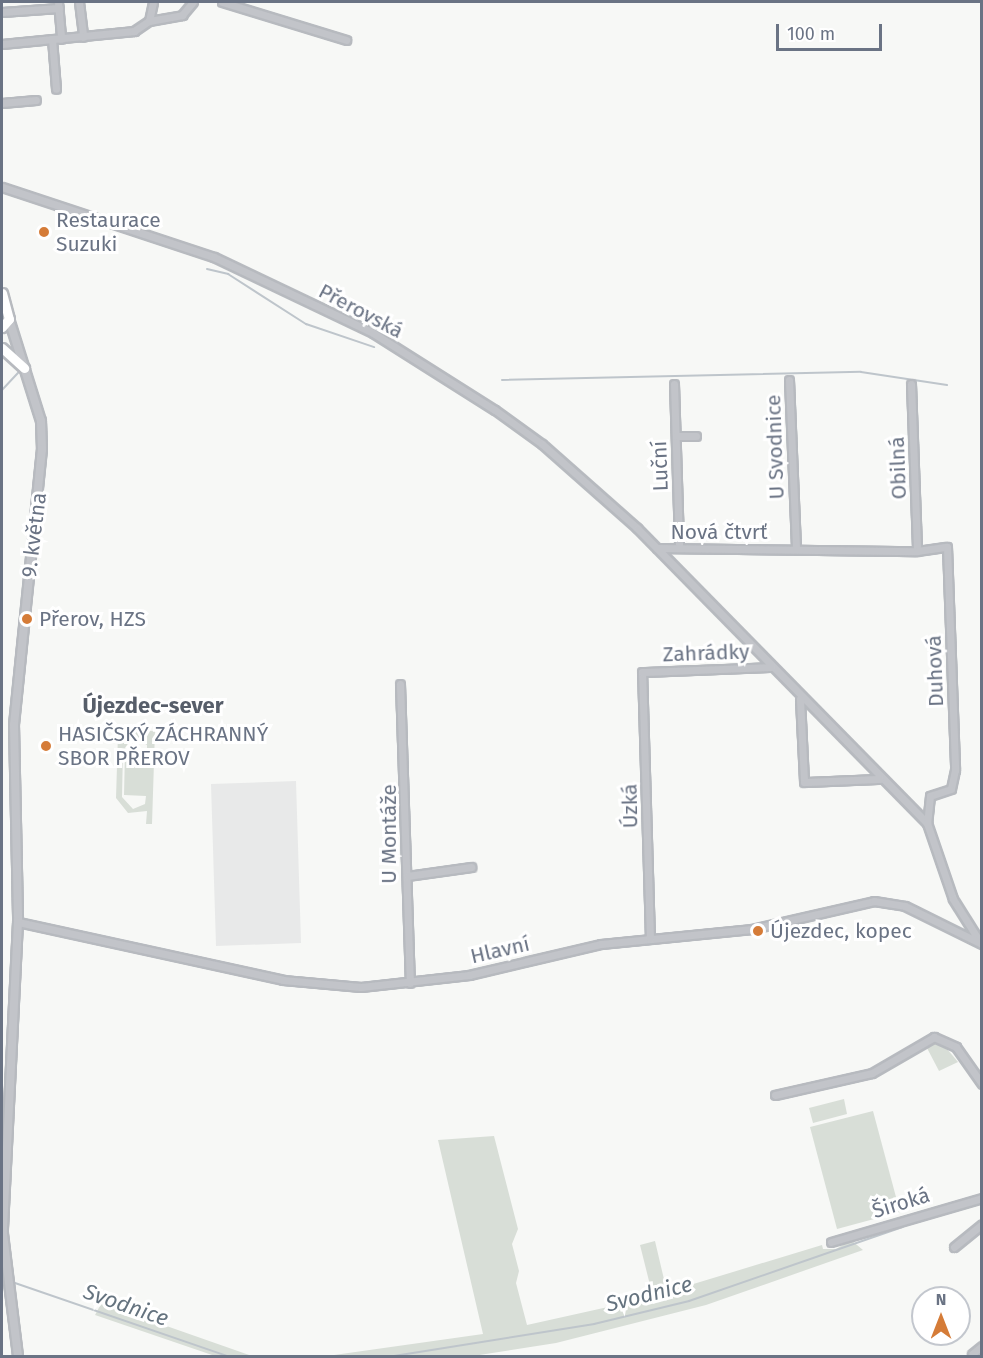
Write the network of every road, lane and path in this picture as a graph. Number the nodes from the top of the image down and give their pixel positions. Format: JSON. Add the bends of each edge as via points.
{"nodes":[{"id":1,"x":79,"y":2,"type":"edge"},
{"id":2,"x":153,"y":2,"type":"edge"},
{"id":3,"x":193,"y":2,"type":"edge"},
{"id":4,"x":222,"y":2,"type":"edge"},
{"id":5,"x":58,"y":5,"type":"edge"},
{"id":6,"x":2,"y":12,"type":"edge"},
{"id":7,"x":147,"y":24,"type":"junction"},
{"id":8,"x":83,"y":37,"type":"junction"},
{"id":9,"x":52,"y":39,"type":"junction"},
{"id":10,"x":61,"y":39,"type":"junction"},
{"id":11,"x":346,"y":40,"type":"dead end"},
{"id":12,"x":2,"y":44,"type":"edge"},
{"id":13,"x":56,"y":89,"type":"dead end"},
{"id":14,"x":36,"y":100,"type":"dead end"},
{"id":15,"x":2,"y":103,"type":"edge"},
{"id":16,"x":2,"y":187,"type":"edge"},
{"id":17,"x":2,"y":293,"type":"edge"},
{"id":18,"x":9,"y":319,"type":"junction"},
{"id":19,"x":2,"y":327,"type":"edge"},
{"id":20,"x":2,"y":348,"type":"edge"},
{"id":21,"x":24,"y":368,"type":"junction"},
{"id":22,"x":789,"y":380,"type":"dead end"},
{"id":23,"x":674,"y":384,"type":"dead end"},
{"id":24,"x":911,"y":384,"type":"dead end"},
{"id":25,"x":676,"y":436,"type":"junction"},
{"id":26,"x":696,"y":436,"type":"dead end"},
{"id":27,"x":679,"y":547,"type":"junction"},
{"id":28,"x":657,"y":548,"type":"junction"},
{"id":29,"x":796,"y":549,"type":"junction"},
{"id":30,"x":917,"y":551,"type":"junction"},
{"id":31,"x":947,"y":552,"type":"joint"},
{"id":32,"x":772,"y":667,"type":"junction"},
{"id":33,"x":642,"y":672,"type":"joint"},
{"id":34,"x":400,"y":684,"type":"dead end"},
{"id":35,"x":800,"y":699,"type":"junction"},
{"id":36,"x":880,"y":779,"type":"junction"},
{"id":37,"x":951,"y":789,"type":"joint"},
{"id":38,"x":927,"y":824,"type":"junction"},
{"id":39,"x":471,"y":867,"type":"dead end"},
{"id":40,"x":407,"y":876,"type":"junction"},
{"id":41,"x":18,"y":922,"type":"junction"},
{"id":42,"x":650,"y":939,"type":"junction"},
{"id":43,"x":981,"y":943,"type":"edge"},
{"id":44,"x":410,"y":983,"type":"junction"},
{"id":45,"x":981,"y":1084,"type":"edge"},
{"id":46,"x":775,"y":1095,"type":"dead end"},
{"id":47,"x":981,"y":1198,"type":"edge"},
{"id":48,"x":981,"y":1224,"type":"edge"},
{"id":49,"x":831,"y":1242,"type":"dead end"},
{"id":50,"x":954,"y":1247,"type":"dead end"},
{"id":51,"x":981,"y":1346,"type":"edge"},
{"id":52,"x":972,"y":1354,"type":"dead end"},
{"id":53,"x":18,"y":1356,"type":"edge"}],
"edges":[{"from":1,"to":8,"type":"street"},
{"from":2,"to":7,"type":"street"},
{"from":3,"to":7,"type":"street","via":[[182,15]]},
{"from":4,"to":11,"type":"street"},
{"from":5,"to":6,"type":"street"},
{"from":5,"to":10,"type":"street"},
{"from":7,"to":8,"type":"street"},
{"from":8,"to":10,"type":"street"},
{"from":9,"to":10,"type":"street"},
{"from":9,"to":12,"type":"street"},
{"from":9,"to":13,"type":"street"},
{"from":14,"to":15,"type":"street"},
{"from":16,"to":28,"type":"street","name":"Přerovská","via":[[214,256],[373,333],[542,444]]},
{"from":17,"to":18,"type":"main road","name":"9. května"},
{"from":18,"to":19,"type":"main road"},
{"from":18,"to":21,"type":"street","name":"9. května"},
{"from":20,"to":21,"type":"main road"},
{"from":21,"to":41,"type":"street","name":"9. května","via":[[41,421],[42,449],[16,679]]},
{"from":22,"to":29,"type":"street","name":"U Svodnice"},
{"from":23,"to":25,"type":"street","name":"Luční"},
{"from":24,"to":30,"type":"street","name":"Obilná"},
{"from":25,"to":26,"type":"street"},
{"from":25,"to":27,"type":"street","name":"Luční"},
{"from":27,"to":28,"type":"street","name":"Nová čtvrť"},
{"from":27,"to":29,"type":"street","name":"Nová čtvrť"},
{"from":28,"to":32,"type":"street","name":"Nová čtvrť"},
{"from":29,"to":30,"type":"street","name":"Nová čtvrť"},
{"from":30,"to":31,"type":"street","name":"Nová čtvrť","via":[[947,547]]},
{"from":31,"to":37,"type":"street","name":"Duhová","via":[[955,765]]},
{"from":32,"to":33,"type":"street","name":"Zahrádky"},
{"from":32,"to":35,"type":"street","name":"Nová čtvrť"},
{"from":33,"to":42,"type":"street","name":"Úzká"},
{"from":34,"to":40,"type":"street","name":"U Montáže"},
{"from":35,"to":36,"type":"street","name":"Nová čtvrť"},
{"from":35,"to":36,"type":"street","via":[[804,782]]},
{"from":36,"to":38,"type":"street","name":"Nová čtvrť"},
{"from":37,"to":38,"type":"street","name":"Nová čtvrť","via":[[930,796]]},
{"from":38,"to":43,"type":"street","name":"Nová čtvrť","via":[[953,899]]},
{"from":39,"to":40,"type":"street"},
{"from":40,"to":44,"type":"street","name":"U Montáže"},
{"from":41,"to":44,"type":"street","name":"Hlavní","via":[[283,980],[361,987]]},
{"from":41,"to":53,"type":"street","name":"9. května","via":[[3,1234]]},
{"from":42,"to":43,"type":"street","name":"Hlavní","via":[[752,929],[885,901]]},
{"from":42,"to":44,"type":"street","name":"Hlavní","via":[[601,944],[469,975]]},
{"from":45,"to":46,"type":"street","via":[[956,1047],[934,1037],[872,1073]]},
{"from":47,"to":49,"type":"street","name":"Široká"},
{"from":48,"to":50,"type":"street"},
{"from":51,"to":52,"type":"street"}]}
